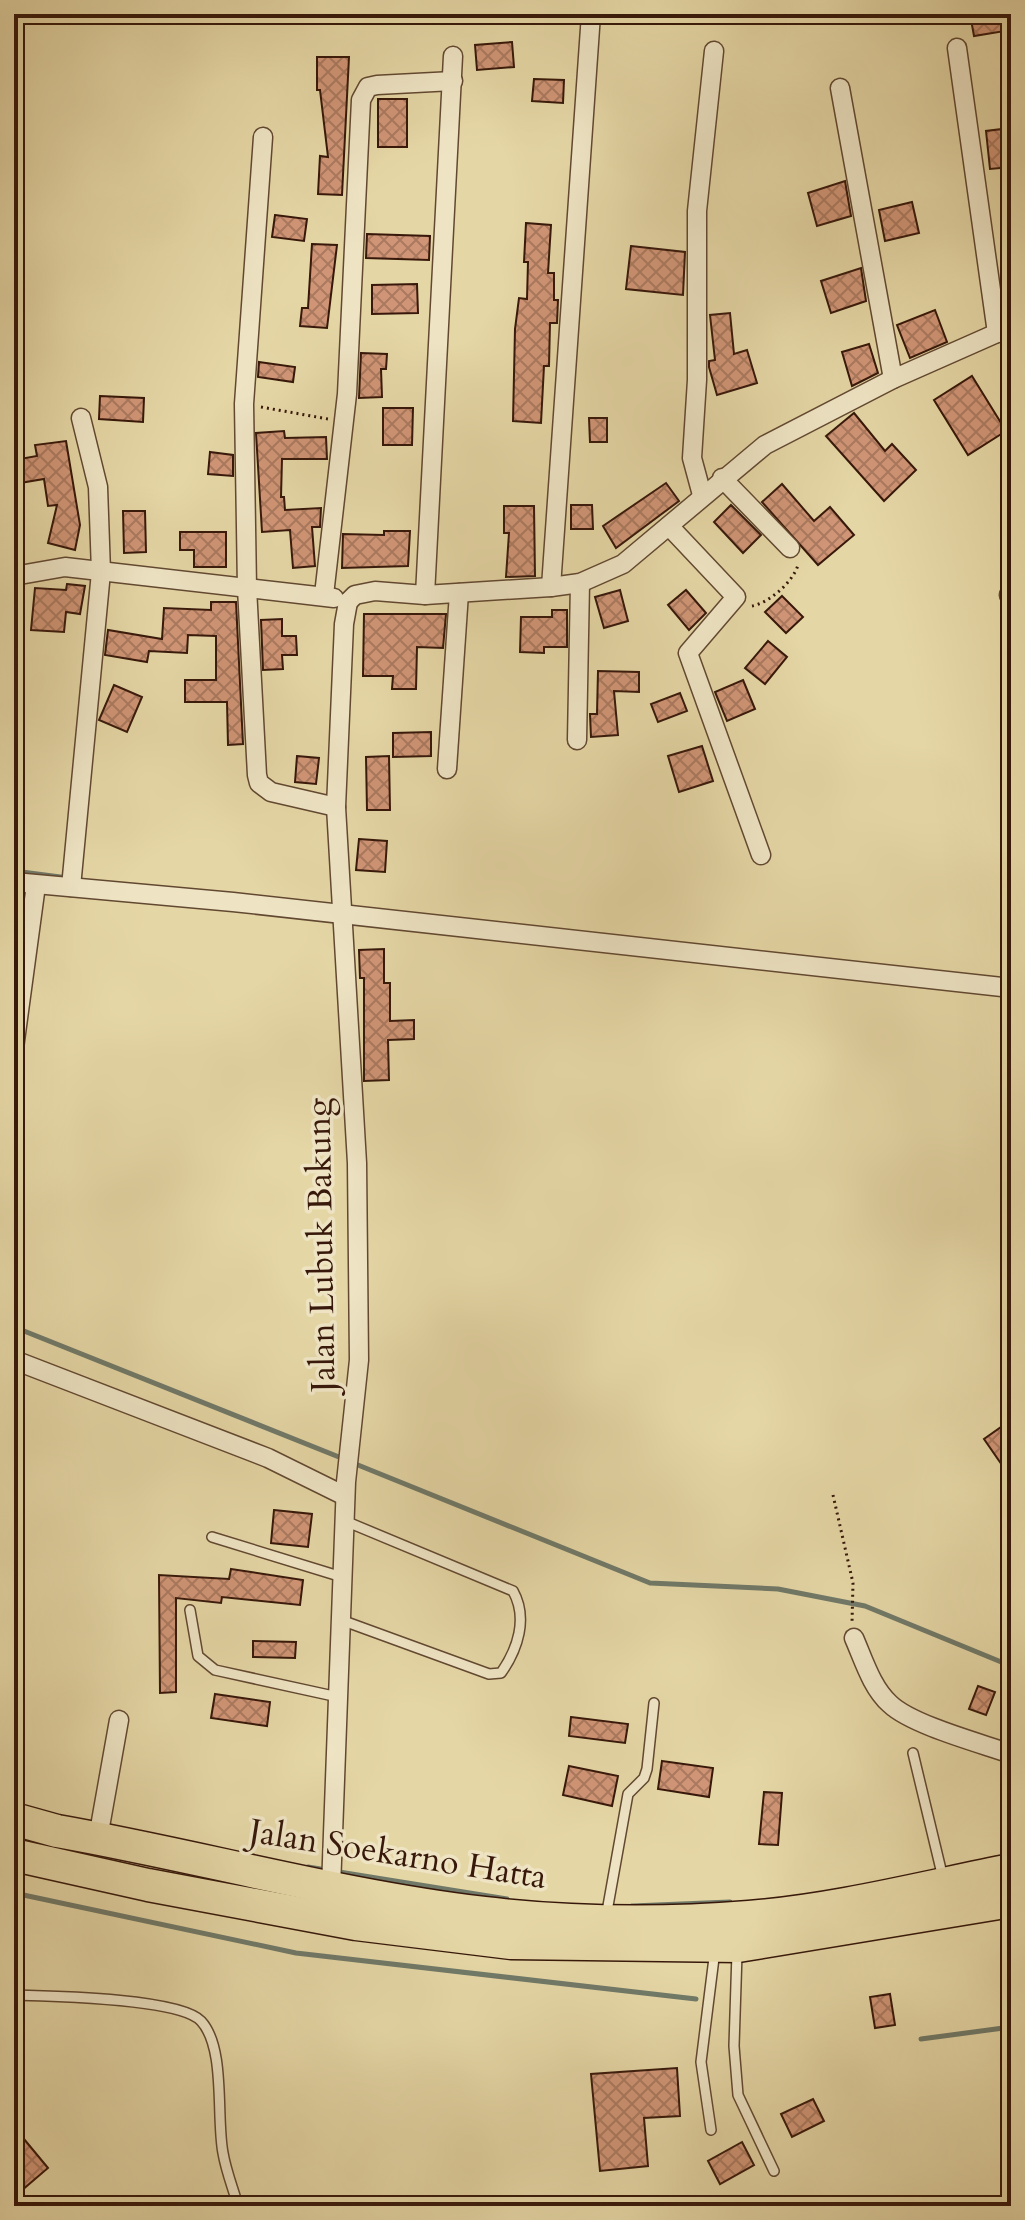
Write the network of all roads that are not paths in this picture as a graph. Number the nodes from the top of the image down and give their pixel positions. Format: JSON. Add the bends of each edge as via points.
{"nodes":[{"id":1,"x":591,"y":14,"type":"edge"},
{"id":2,"x":957,"y":48,"type":"dead end"},
{"id":3,"x":714,"y":51,"type":"dead end"},
{"id":4,"x":453,"y":56,"type":"dead end"},
{"id":5,"x":453,"y":81,"type":"junction"},
{"id":6,"x":840,"y":88,"type":"dead end"},
{"id":7,"x":263,"y":137,"type":"dead end"},
{"id":8,"x":1004,"y":332,"type":"edge"},
{"id":9,"x":893,"y":379,"type":"junction"},
{"id":10,"x":81,"y":418,"type":"dead end"},
{"id":11,"x":722,"y":478,"type":"junction"},
{"id":12,"x":702,"y":495,"type":"junction"},
{"id":13,"x":669,"y":526,"type":"junction"},
{"id":14,"x":790,"y":548,"type":"road end"},
{"id":15,"x":101,"y":572,"type":"junction"},
{"id":16,"x":14,"y":576,"type":"edge"},
{"id":17,"x":580,"y":583,"type":"junction"},
{"id":18,"x":551,"y":587,"type":"junction"},
{"id":19,"x":247,"y":588,"type":"junction"},
{"id":20,"x":459,"y":593,"type":"junction"},
{"id":21,"x":324,"y":595,"type":"junction"},
{"id":22,"x":425,"y":595,"type":"junction"},
{"id":23,"x":348,"y":602,"type":"junction"},
{"id":24,"x":577,"y":740,"type":"dead end"},
{"id":25,"x":447,"y":769,"type":"dead end"},
{"id":26,"x":336,"y":807,"type":"junction"},
{"id":27,"x":761,"y":855,"type":"dead end"},
{"id":28,"x":14,"y":882,"type":"edge"},
{"id":29,"x":71,"y":884,"type":"junction"},
{"id":30,"x":36,"y":885,"type":"junction"},
{"id":31,"x":340,"y":913,"type":"junction"},
{"id":32,"x":1011,"y":988,"type":"edge"},
{"id":33,"x":14,"y":1048,"type":"edge"},
{"id":34,"x":14,"y":1360,"type":"edge"},
{"id":35,"x":345,"y":1489,"type":"junction"},
{"id":36,"x":344,"y":1521,"type":"junction"},
{"id":37,"x":212,"y":1537,"type":"dead end"},
{"id":38,"x":342,"y":1577,"type":"junction"},
{"id":39,"x":190,"y":1610,"type":"dead end"},
{"id":40,"x":341,"y":1620,"type":"junction"},
{"id":41,"x":853,"y":1630,"type":"road end"},
{"id":42,"x":338,"y":1697,"type":"junction"},
{"id":43,"x":654,"y":1703,"type":"dead end"},
{"id":44,"x":119,"y":1720,"type":"dead end"},
{"id":45,"x":913,"y":1753,"type":"dead end"},
{"id":46,"x":1011,"y":1754,"type":"edge"},
{"id":47,"x":14,"y":1819,"type":"edge"},
{"id":48,"x":98,"y":1838,"type":"junction"},
{"id":49,"x":14,"y":1855,"type":"edge"},
{"id":50,"x":1011,"y":1870,"type":"edge"},
{"id":51,"x":332,"y":1876,"type":"junction"},
{"id":52,"x":943,"y":1877,"type":"junction"},
{"id":53,"x":1011,"y":1901,"type":"edge"},
{"id":54,"x":606,"y":1920,"type":"junction"},
{"id":55,"x":726,"y":1946,"type":"junction"},
{"id":56,"x":14,"y":1995,"type":"edge"},
{"id":57,"x":711,"y":2130,"type":"dead end"},
{"id":58,"x":774,"y":2171,"type":"dead end"},
{"id":59,"x":238,"y":2206,"type":"edge"}],
"edges":[{"from":1,"to":18,"type":"street"},
{"from":2,"to":8,"type":"street"},
{"from":3,"to":12,"type":"street","via":[[697,211],[692,458]]},
{"from":4,"to":5,"type":"street"},
{"from":5,"to":21,"type":"street","via":[[377,85],[363,93],[344,421]]},
{"from":5,"to":22,"type":"street"},
{"from":6,"to":9,"type":"street"},
{"from":7,"to":19,"type":"street","via":[[244,404]]},
{"from":8,"to":9,"type":"street"},
{"from":9,"to":11,"type":"street","via":[[765,445]]},
{"from":10,"to":15,"type":"street","via":[[98,487]]},
{"from":11,"to":12,"type":"street"},
{"from":11,"to":14,"type":"street"},
{"from":12,"to":13,"type":"street"},
{"from":13,"to":17,"type":"street","via":[[623,564]]},
{"from":13,"to":27,"type":"street","via":[[736,597],[688,653]]},
{"from":15,"to":16,"type":"street","via":[[65,567]]},
{"from":15,"to":19,"type":"street"},
{"from":15,"to":29,"type":"street"},
{"from":17,"to":18,"type":"street"},
{"from":17,"to":24,"type":"street"},
{"from":18,"to":20,"type":"street"},
{"from":19,"to":21,"type":"street"},
{"from":19,"to":26,"type":"street","via":[[259,783],[271,792]]},
{"from":20,"to":22,"type":"street"},
{"from":20,"to":25,"type":"street"},
{"from":21,"to":23,"type":"street"},
{"from":22,"to":23,"type":"street","via":[[375,591]]},
{"from":23,"to":26,"type":"street","name":"Jalan Lubuk Bakung"},
{"from":26,"to":31,"type":"street","name":"Jalan Lubuk Bakung"},
{"from":28,"to":30,"type":"street"},
{"from":29,"to":30,"type":"street"},
{"from":29,"to":31,"type":"street"},
{"from":30,"to":33,"type":"street"},
{"from":31,"to":32,"type":"street"},
{"from":31,"to":35,"type":"street","name":"Jalan Lubuk Bakung","via":[[357,1163],[359,1360]]},
{"from":34,"to":35,"type":"street"},
{"from":35,"to":36,"type":"street","name":"Jalan Lubuk Bakung"},
{"from":36,"to":38,"type":"street","name":"Jalan Lubuk Bakung"},
{"from":36,"to":40,"type":"lane","via":[[513,1591],[522,1607],[511,1659],[501,1673],[489,1674]]},
{"from":37,"to":38,"type":"lane"},
{"from":38,"to":40,"type":"street","name":"Jalan Lubuk Bakung"},
{"from":39,"to":42,"type":"lane","via":[[198,1656],[215,1670]]},
{"from":40,"to":42,"type":"street","name":"Jalan Lubuk Bakung"},
{"from":41,"to":46,"type":"street","via":[[870,1676],[889,1704],[904,1715]]},
{"from":42,"to":51,"type":"street","name":"Jalan Lubuk Bakung"},
{"from":43,"to":54,"type":"lane","via":[[647,1769],[628,1794]]},
{"from":44,"to":48,"type":"street"},
{"from":45,"to":52,"type":"lane"},
{"from":47,"to":48,"type":"highway","name":"Jalan Soekarno Hatta"},
{"from":48,"to":51,"type":"highway","name":"Jalan Soekarno Hatta"},
{"from":49,"to":55,"type":"highway","name":"Jalan Soekarno Hatta","via":[[356,1924],[511,1943]]},
{"from":50,"to":52,"type":"highway","name":"Jalan Soekarno Hatta"},
{"from":51,"to":54,"type":"highway","name":"Jalan Soekarno Hatta","via":[[484,1913]]},
{"from":52,"to":54,"type":"highway","name":"Jalan Soekarno Hatta","via":[[820,1908],[750,1917]]},
{"from":53,"to":55,"type":"highway","name":"Jalan Soekarno Hatta"},
{"from":55,"to":57,"type":"lane","via":[[701,2062]]},
{"from":55,"to":58,"type":"lane","via":[[738,2095]]},
{"from":56,"to":59,"type":"lane","via":[[142,2003],[192,2013],[203,2023],[212,2044],[223,2153]]}]}
